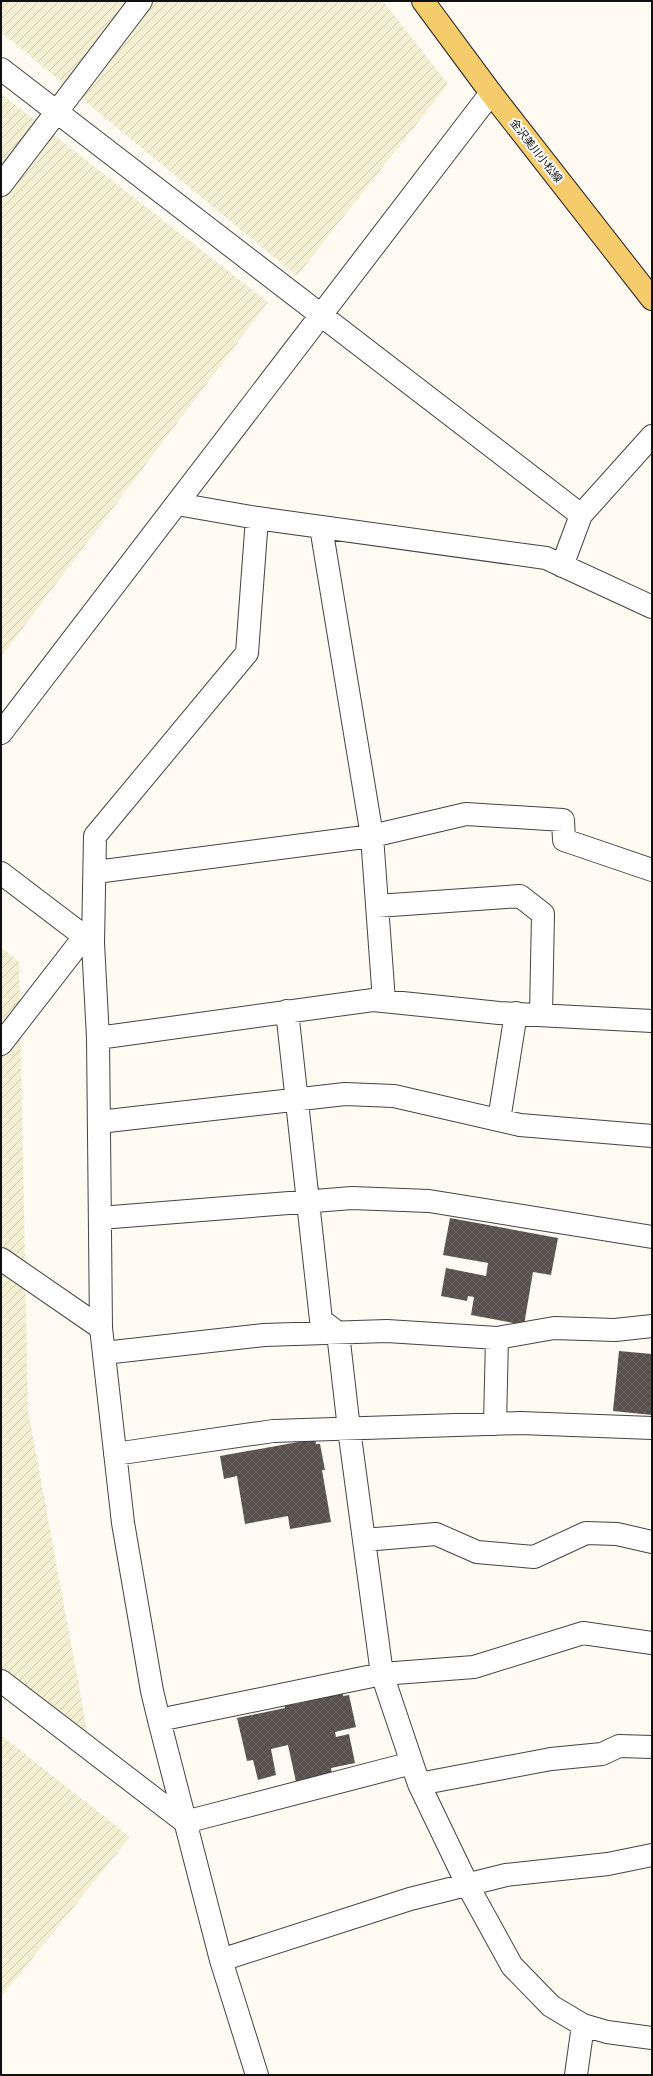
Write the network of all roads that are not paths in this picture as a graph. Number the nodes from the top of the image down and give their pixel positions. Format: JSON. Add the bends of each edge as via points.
{"nodes":[{"id":1,"x":141,"y":1,"type":"edge"},
{"id":2,"x":423,"y":1,"type":"edge"},
{"id":3,"x":1,"y":69,"type":"edge"},
{"id":4,"x":491,"y":93,"type":"junction"},
{"id":5,"x":57,"y":112,"type":"junction"},
{"id":6,"x":1,"y":185,"type":"edge"},
{"id":7,"x":652,"y":299,"type":"edge"},
{"id":8,"x":322,"y":315,"type":"junction"},
{"id":9,"x":652,"y":436,"type":"edge"},
{"id":10,"x":177,"y":504,"type":"junction"},
{"id":11,"x":581,"y":514,"type":"junction"},
{"id":12,"x":257,"y":518,"type":"junction"},
{"id":13,"x":321,"y":527,"type":"junction"},
{"id":14,"x":562,"y":566,"type":"junction"},
{"id":15,"x":652,"y":607,"type":"edge"},
{"id":16,"x":1,"y":732,"type":"edge"},
{"id":17,"x":372,"y":836,"type":"junction"},
{"id":18,"x":652,"y":870,"type":"edge"},
{"id":19,"x":96,"y":872,"type":"junction"},
{"id":20,"x":1,"y":873,"type":"edge"},
{"id":21,"x":377,"y":906,"type":"junction"},
{"id":22,"x":89,"y":940,"type":"junction"},
{"id":23,"x":384,"y":1000,"type":"junction"},
{"id":24,"x":287,"y":1012,"type":"junction"},
{"id":25,"x":516,"y":1013,"type":"junction"},
{"id":26,"x":541,"y":1014,"type":"junction"},
{"id":27,"x":652,"y":1021,"type":"edge"},
{"id":28,"x":98,"y":1038,"type":"junction"},
{"id":29,"x":1,"y":1044,"type":"edge"},
{"id":30,"x":297,"y":1100,"type":"junction"},
{"id":31,"x":500,"y":1120,"type":"junction"},
{"id":32,"x":99,"y":1122,"type":"junction"},
{"id":33,"x":652,"y":1136,"type":"edge"},
{"id":34,"x":308,"y":1202,"type":"junction"},
{"id":35,"x":100,"y":1218,"type":"junction"},
{"id":36,"x":652,"y":1237,"type":"edge"},
{"id":37,"x":1,"y":1259,"type":"edge"},
{"id":38,"x":652,"y":1326,"type":"edge"},
{"id":39,"x":101,"y":1328,"type":"junction"},
{"id":40,"x":338,"y":1333,"type":"junction"},
{"id":41,"x":497,"y":1338,"type":"junction"},
{"id":42,"x":104,"y":1353,"type":"junction"},
{"id":43,"x":495,"y":1424,"type":"junction"},
{"id":44,"x":652,"y":1428,"type":"edge"},
{"id":45,"x":349,"y":1429,"type":"junction"},
{"id":46,"x":115,"y":1454,"type":"junction"},
{"id":47,"x":364,"y":1540,"type":"junction"},
{"id":48,"x":652,"y":1542,"type":"edge"},
{"id":49,"x":652,"y":1643,"type":"edge"},
{"id":50,"x":382,"y":1674,"type":"junction"},
{"id":51,"x":1,"y":1681,"type":"edge"},
{"id":52,"x":159,"y":1720,"type":"junction"},
{"id":53,"x":652,"y":1747,"type":"edge"},
{"id":54,"x":412,"y":1763,"type":"junction"},
{"id":55,"x":419,"y":1784,"type":"junction"},
{"id":56,"x":185,"y":1822,"type":"junction"},
{"id":57,"x":652,"y":1855,"type":"edge"},
{"id":58,"x":468,"y":1885,"type":"junction"},
{"id":59,"x":221,"y":1960,"type":"junction"},
{"id":60,"x":583,"y":2025,"type":"junction"},
{"id":61,"x":652,"y":2038,"type":"edge"},
{"id":62,"x":257,"y":2075,"type":"edge"},
{"id":63,"x":576,"y":2075,"type":"edge"}],
"edges":[{"from":1,"to":5,"type":"street"},
{"from":2,"to":4,"type":"main road","name":"金沢美川小松線"},
{"from":3,"to":5,"type":"street"},
{"from":4,"to":7,"type":"main road","name":"金沢美川小松線"},
{"from":4,"to":8,"type":"street"},
{"from":5,"to":6,"type":"street"},
{"from":5,"to":8,"type":"street"},
{"from":8,"to":10,"type":"street"},
{"from":8,"to":11,"type":"street"},
{"from":9,"to":11,"type":"street"},
{"from":10,"to":12,"type":"street"},
{"from":10,"to":16,"type":"street"},
{"from":11,"to":14,"type":"street"},
{"from":12,"to":13,"type":"street"},
{"from":12,"to":19,"type":"street","via":[[247,653],[95,836]]},
{"from":13,"to":14,"type":"street","via":[[546,558]]},
{"from":13,"to":17,"type":"street"},
{"from":14,"to":15,"type":"street"},
{"from":17,"to":18,"type":"street","via":[[466,814],[563,820],[564,840]]},
{"from":17,"to":19,"type":"street"},
{"from":17,"to":21,"type":"street"},
{"from":19,"to":22,"type":"street"},
{"from":20,"to":22,"type":"street"},
{"from":21,"to":23,"type":"street"},
{"from":21,"to":26,"type":"street","via":[[520,896],[543,914]]},
{"from":22,"to":28,"type":"street"},
{"from":22,"to":29,"type":"street"},
{"from":23,"to":24,"type":"street"},
{"from":23,"to":25,"type":"street"},
{"from":24,"to":28,"type":"street"},
{"from":24,"to":30,"type":"street"},
{"from":25,"to":26,"type":"street"},
{"from":25,"to":31,"type":"street"},
{"from":26,"to":27,"type":"street"},
{"from":28,"to":32,"type":"street"},
{"from":30,"to":31,"type":"street","via":[[345,1094],[394,1096]]},
{"from":30,"to":32,"type":"street"},
{"from":30,"to":34,"type":"street"},
{"from":31,"to":33,"type":"street","via":[[520,1125]]},
{"from":32,"to":35,"type":"street"},
{"from":34,"to":35,"type":"street"},
{"from":34,"to":36,"type":"street","via":[[352,1198],[429,1201]]},
{"from":34,"to":40,"type":"street","via":[[321,1320]]},
{"from":35,"to":39,"type":"street"},
{"from":37,"to":39,"type":"street"},
{"from":38,"to":41,"type":"street","via":[[615,1330],[554,1328]]},
{"from":39,"to":42,"type":"street"},
{"from":40,"to":41,"type":"street","via":[[386,1331]]},
{"from":40,"to":42,"type":"street","via":[[264,1335]]},
{"from":40,"to":45,"type":"street"},
{"from":41,"to":43,"type":"street"},
{"from":42,"to":46,"type":"street"},
{"from":43,"to":44,"type":"street"},
{"from":43,"to":45,"type":"street"},
{"from":45,"to":46,"type":"street","via":[[273,1431]]},
{"from":45,"to":47,"type":"street"},
{"from":46,"to":52,"type":"street","via":[[123,1523]]},
{"from":47,"to":48,"type":"street","via":[[436,1534],[477,1552],[534,1557],[586,1533],[617,1534]]},
{"from":47,"to":50,"type":"street"},
{"from":49,"to":50,"type":"street","via":[[583,1633],[474,1667]]},
{"from":50,"to":52,"type":"street"},
{"from":50,"to":54,"type":"street"},
{"from":51,"to":56,"type":"street"},
{"from":52,"to":56,"type":"street"},
{"from":53,"to":55,"type":"street","via":[[619,1746],[602,1754],[551,1759]]},
{"from":54,"to":55,"type":"street"},
{"from":54,"to":56,"type":"street"},
{"from":55,"to":58,"type":"street"},
{"from":56,"to":59,"type":"street"},
{"from":57,"to":58,"type":"street","via":[[608,1864],[506,1875]]},
{"from":58,"to":59,"type":"street","via":[[410,1899]]},
{"from":58,"to":60,"type":"street","via":[[512,1966],[551,2006]]},
{"from":59,"to":62,"type":"street"},
{"from":60,"to":61,"type":"street","via":[[607,2032]]},
{"from":60,"to":63,"type":"street"}]}
